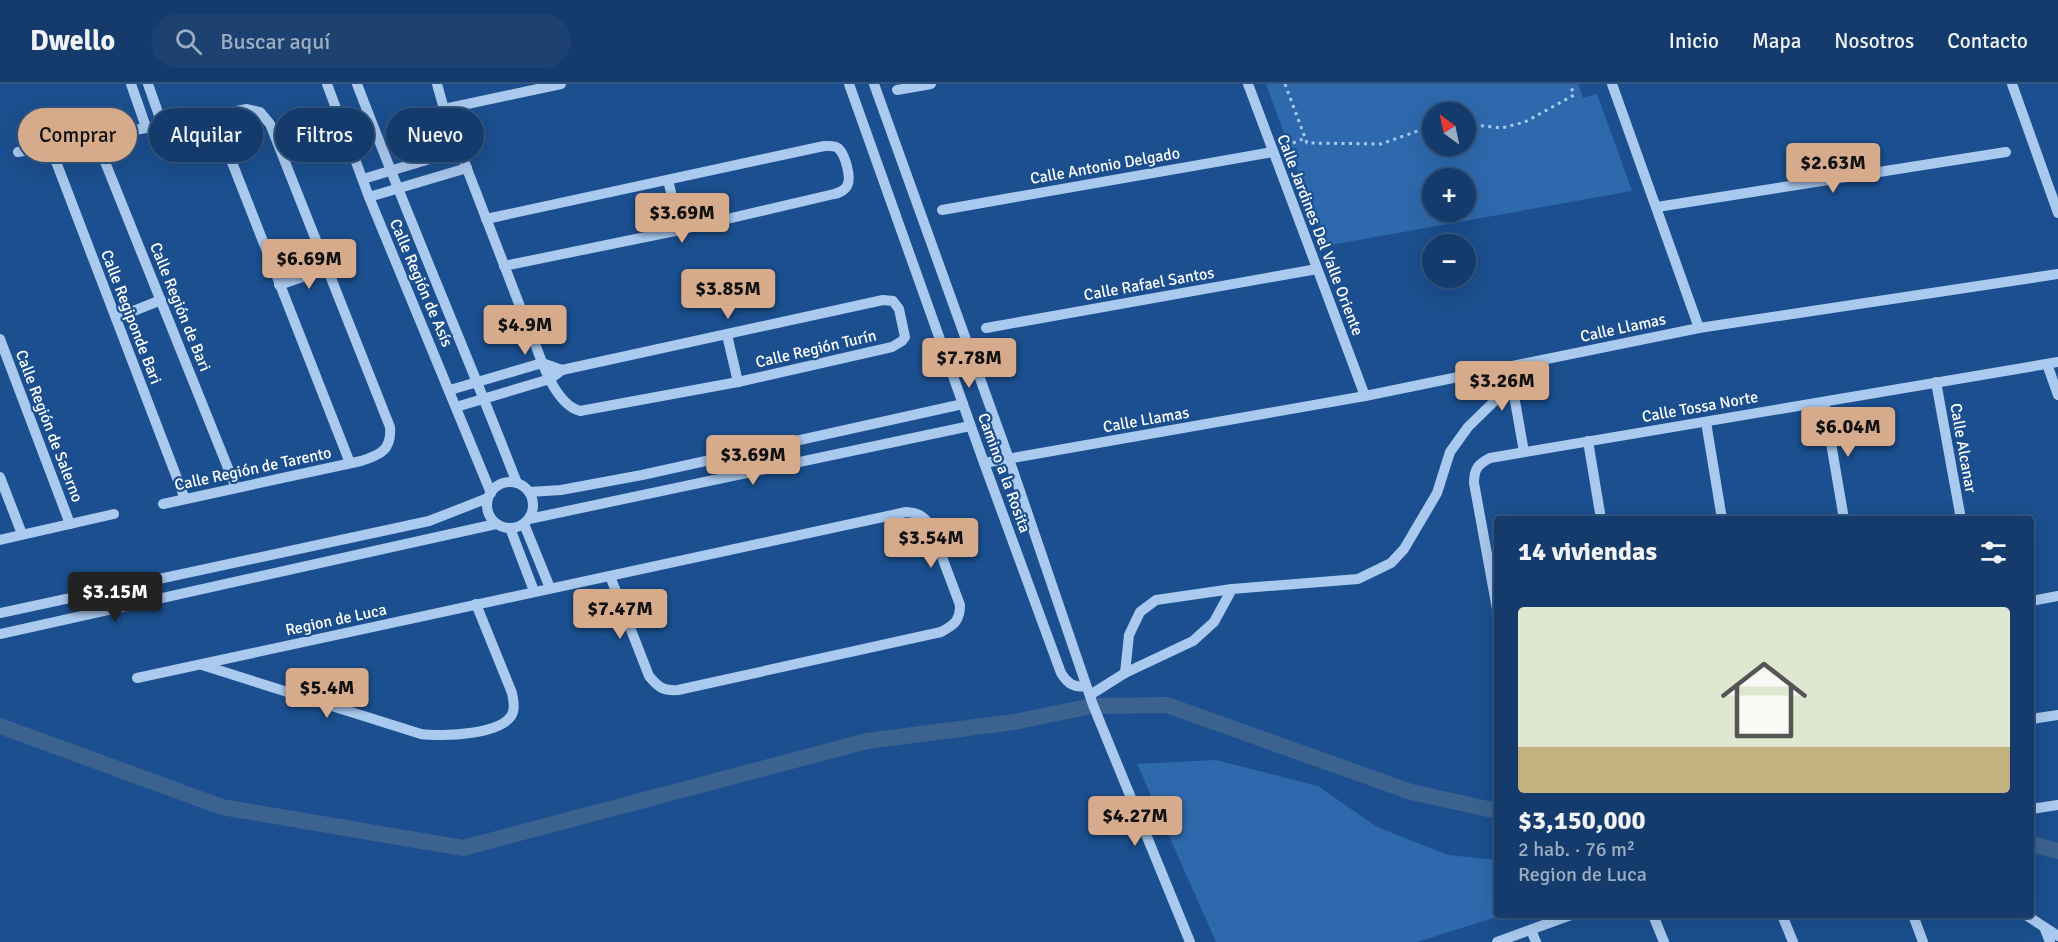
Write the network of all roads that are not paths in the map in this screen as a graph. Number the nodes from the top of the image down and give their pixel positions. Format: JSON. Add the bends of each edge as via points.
{"nodes":[{"id":1,"x":131,"y":84,"type":"edge"},
{"id":2,"x":148,"y":84,"type":"edge"},
{"id":3,"x":327,"y":84,"type":"edge"},
{"id":4,"x":357,"y":84,"type":"edge"},
{"id":5,"x":437,"y":84,"type":"edge"},
{"id":6,"x":561,"y":84,"type":"edge"},
{"id":7,"x":849,"y":84,"type":"edge"},
{"id":8,"x":874,"y":84,"type":"edge"},
{"id":9,"x":932,"y":84,"type":"edge"},
{"id":10,"x":1248,"y":84,"type":"edge"},
{"id":11,"x":1612,"y":84,"type":"edge"},
{"id":12,"x":1617,"y":84,"type":"edge"},
{"id":13,"x":2012,"y":84,"type":"edge"},
{"id":14,"x":897,"y":90,"type":"dead end"},
{"id":15,"x":156,"y":108,"type":"edge"},
{"id":16,"x":444,"y":108,"type":"edge"},
{"id":17,"x":449,"y":108,"type":"edge"},
{"id":18,"x":263,"y":116,"type":"edge"},
{"id":19,"x":149,"y":126,"type":"edge"},
{"id":20,"x":146,"y":127,"type":"junction"},
{"id":21,"x":137,"y":129,"type":"edge"},
{"id":22,"x":1273,"y":152,"type":"junction"},
{"id":23,"x":2006,"y":152,"type":"dead end"},
{"id":24,"x":56,"y":162,"type":"edge"},
{"id":25,"x":105,"y":162,"type":"edge"},
{"id":26,"x":232,"y":162,"type":"edge"},
{"id":27,"x":418,"y":162,"type":"edge"},
{"id":28,"x":465,"y":162,"type":"edge"},
{"id":29,"x":467,"y":168,"type":"junction"},
{"id":30,"x":390,"y":170,"type":"junction"},
{"id":31,"x":363,"y":179,"type":"junction"},
{"id":32,"x":668,"y":180,"type":"junction"},
{"id":33,"x":396,"y":188,"type":"junction"},
{"id":34,"x":369,"y":197,"type":"junction"},
{"id":35,"x":1657,"y":207,"type":"junction"},
{"id":36,"x":942,"y":210,"type":"dead end"},
{"id":37,"x":2058,"y":213,"type":"edge"},
{"id":38,"x":486,"y":219,"type":"junction"},
{"id":39,"x":680,"y":230,"type":"junction"},
{"id":40,"x":504,"y":266,"type":"junction"},
{"id":41,"x":328,"y":268,"type":"junction"},
{"id":42,"x":1317,"y":269,"type":"junction"},
{"id":43,"x":2058,"y":274,"type":"edge"},
{"id":44,"x":279,"y":285,"type":"junction"},
{"id":45,"x":161,"y":300,"type":"junction"},
{"id":46,"x":521,"y":309,"type":"dead end"},
{"id":47,"x":116,"y":318,"type":"junction"},
{"id":48,"x":527,"y":321,"type":"dead end"},
{"id":49,"x":986,"y":328,"type":"dead end"},
{"id":50,"x":1699,"y":328,"type":"junction"},
{"id":51,"x":728,"y":335,"type":"junction"},
{"id":52,"x":1,"y":344,"type":"edge"},
{"id":53,"x":542,"y":363,"type":"junction"},
{"id":54,"x":2052,"y":363,"type":"edge"},
{"id":55,"x":1509,"y":367,"type":"junction"},
{"id":56,"x":562,"y":370,"type":"junction"},
{"id":57,"x":550,"y":380,"type":"junction"},
{"id":58,"x":478,"y":382,"type":"junction"},
{"id":59,"x":738,"y":382,"type":"junction"},
{"id":60,"x":1936,"y":382,"type":"junction"},
{"id":61,"x":1512,"y":384,"type":"junction"},
{"id":62,"x":450,"y":390,"type":"junction"},
{"id":63,"x":2058,"y":395,"type":"edge"},
{"id":64,"x":1365,"y":396,"type":"junction"},
{"id":65,"x":484,"y":399,"type":"junction"},
{"id":66,"x":1824,"y":402,"type":"junction"},
{"id":67,"x":963,"y":404,"type":"junction"},
{"id":68,"x":456,"y":407,"type":"junction"},
{"id":69,"x":1706,"y":422,"type":"junction"},
{"id":70,"x":970,"y":426,"type":"junction"},
{"id":71,"x":1588,"y":441,"type":"junction"},
{"id":72,"x":741,"y":452,"type":"junction"},
{"id":73,"x":1524,"y":452,"type":"junction"},
{"id":74,"x":1009,"y":459,"type":"junction"},
{"id":75,"x":350,"y":463,"type":"junction"},
{"id":76,"x":984,"y":463,"type":"junction"},
{"id":77,"x":745,"y":473,"type":"junction"},
{"id":78,"x":0,"y":477,"type":"edge"},
{"id":79,"x":517,"y":483,"type":"junction"},
{"id":80,"x":236,"y":488,"type":"junction"},
{"id":81,"x":529,"y":492,"type":"junction"},
{"id":82,"x":489,"y":496,"type":"junction"},
{"id":83,"x":184,"y":499,"type":"junction"},
{"id":84,"x":163,"y":504,"type":"dead end"},
{"id":85,"x":114,"y":514,"type":"dead end"},
{"id":86,"x":1600,"y":516,"type":"edge"},
{"id":87,"x":1722,"y":516,"type":"edge"},
{"id":88,"x":1843,"y":516,"type":"edge"},
{"id":89,"x":1960,"y":516,"type":"edge"},
{"id":90,"x":526,"y":521,"type":"junction"},
{"id":91,"x":70,"y":524,"type":"junction"},
{"id":92,"x":496,"y":524,"type":"junction"},
{"id":93,"x":510,"y":528,"type":"junction"},
{"id":94,"x":22,"y":534,"type":"junction"},
{"id":95,"x":0,"y":540,"type":"edge"},
{"id":96,"x":219,"y":565,"type":"junction"},
{"id":97,"x":610,"y":576,"type":"junction"},
{"id":98,"x":224,"y":585,"type":"junction"},
{"id":99,"x":550,"y":588,"type":"junction"},
{"id":100,"x":1232,"y":589,"type":"junction"},
{"id":101,"x":534,"y":591,"type":"junction"},
{"id":102,"x":1494,"y":593,"type":"edge"},
{"id":103,"x":2058,"y":596,"type":"edge"},
{"id":104,"x":2034,"y":600,"type":"edge"},
{"id":105,"x":477,"y":604,"type":"junction"},
{"id":106,"x":0,"y":613,"type":"edge"},
{"id":107,"x":0,"y":634,"type":"edge"},
{"id":108,"x":201,"y":664,"type":"junction"},
{"id":109,"x":1125,"y":673,"type":"junction"},
{"id":110,"x":137,"y":678,"type":"dead end"},
{"id":111,"x":1090,"y":695,"type":"junction"},
{"id":112,"x":2058,"y":715,"type":"edge"},
{"id":113,"x":2034,"y":719,"type":"edge"},
{"id":114,"x":2058,"y":805,"type":"edge"},
{"id":115,"x":2034,"y":809,"type":"edge"},
{"id":116,"x":1563,"y":918,"type":"edge"},
{"id":117,"x":1654,"y":918,"type":"edge"},
{"id":118,"x":1783,"y":918,"type":"edge"},
{"id":119,"x":1914,"y":918,"type":"edge"},
{"id":120,"x":2030,"y":918,"type":"edge"},
{"id":121,"x":2044,"y":927,"type":"junction"},
{"id":122,"x":1531,"y":930,"type":"junction"},
{"id":123,"x":2058,"y":936,"type":"edge"},
{"id":124,"x":1190,"y":942,"type":"edge"},
{"id":125,"x":1497,"y":942,"type":"edge"},
{"id":126,"x":1536,"y":942,"type":"edge"},
{"id":127,"x":1664,"y":942,"type":"edge"},
{"id":128,"x":1793,"y":942,"type":"edge"},
{"id":129,"x":1923,"y":942,"type":"edge"},
{"id":130,"x":2050,"y":942,"type":"edge"}],
"edges":[{"from":1,"to":20,"type":"street"},
{"from":2,"to":15,"type":"street"},
{"from":3,"to":31,"type":"street","name":"Calle Región de Asís"},
{"from":4,"to":30,"type":"street","name":"Calle Región de Asís"},
{"from":5,"to":16,"type":"street"},
{"from":6,"to":17,"type":"street"},
{"from":7,"to":67,"type":"street","name":"Camino a la Rosita"},
{"from":8,"to":74,"type":"street","name":"Camino a la Rosita"},
{"from":9,"to":14,"type":"street"},
{"from":10,"to":22,"type":"street","name":"Calle Jardines Del Valle Oriente"},
{"from":11,"to":12,"type":"street"},
{"from":11,"to":35,"type":"street"},
{"from":13,"to":37,"type":"street"},
{"from":18,"to":41,"type":"street","name":"Calle Región de Tarento","via":[[270,124]]},
{"from":19,"to":20,"type":"street"},
{"from":20,"to":21,"type":"street"},
{"from":22,"to":36,"type":"street","name":"Calle Antonio Delgado"},
{"from":22,"to":42,"type":"street","name":"Calle Jardines Del Valle Oriente"},
{"from":23,"to":35,"type":"street"},
{"from":24,"to":47,"type":"street","name":"Calle Regiponde Bari"},
{"from":25,"to":45,"type":"street","name":"Calle Región de Bari"},
{"from":26,"to":44,"type":"street","name":"Calle Región de Tarento"},
{"from":27,"to":30,"type":"street"},
{"from":28,"to":29,"type":"street"},
{"from":29,"to":33,"type":"street"},
{"from":29,"to":38,"type":"street"},
{"from":30,"to":31,"type":"street"},
{"from":30,"to":33,"type":"street","name":"Calle Región de Asís"},
{"from":31,"to":34,"type":"street","name":"Calle Región de Asís"},
{"from":32,"to":38,"type":"street"},
{"from":32,"to":39,"type":"street"},
{"from":32,"to":39,"type":"street","via":[[824,146],[839,149],[844,157],[846,188],[834,194]]},
{"from":33,"to":34,"type":"street"},
{"from":33,"to":58,"type":"street","name":"Calle Región de Asís"},
{"from":34,"to":62,"type":"street","name":"Calle Región de Asís"},
{"from":35,"to":50,"type":"street"},
{"from":38,"to":40,"type":"street"},
{"from":39,"to":40,"type":"street"},
{"from":40,"to":46,"type":"street"},
{"from":41,"to":44,"type":"street"},
{"from":41,"to":75,"type":"street","name":"Calle Región de Tarento","via":[[390,427],[391,438],[382,452]]},
{"from":42,"to":49,"type":"street","name":"Calle Rafael Santos"},
{"from":42,"to":64,"type":"street","name":"Calle Jardines Del Valle Oriente"},
{"from":43,"to":50,"type":"street","name":"Calle Llamas"},
{"from":44,"to":75,"type":"street","name":"Calle Región de Tarento"},
{"from":45,"to":47,"type":"street"},
{"from":45,"to":80,"type":"street","name":"Calle Región de Bari"},
{"from":47,"to":83,"type":"street","name":"Calle Regiponde Bari"},
{"from":48,"to":53,"type":"street"},
{"from":50,"to":55,"type":"street","name":"Calle Llamas"},
{"from":51,"to":56,"type":"street","name":"Calle Región Turín"},
{"from":51,"to":59,"type":"street"},
{"from":51,"to":59,"type":"street","name":"Calle Región Turín","via":[[888,300],[899,309],[905,332],[902,341],[892,346]]},
{"from":52,"to":91,"type":"street","name":"Calle Región de Salerno"},
{"from":53,"to":56,"type":"street"},
{"from":53,"to":57,"type":"street"},
{"from":53,"to":58,"type":"street"},
{"from":54,"to":60,"type":"street","name":"Calle Tossa Norte"},
{"from":54,"to":63,"type":"street"},
{"from":55,"to":61,"type":"street"},
{"from":55,"to":64,"type":"street","name":"Calle Llamas"},
{"from":56,"to":57,"type":"street","name":"Calle Región Turín"},
{"from":57,"to":59,"type":"street","name":"Calle Región Turín","via":[[572,409],[590,411]]},
{"from":57,"to":65,"type":"street"},
{"from":58,"to":62,"type":"street"},
{"from":58,"to":65,"type":"street","name":"Calle Región de Asís"},
{"from":60,"to":66,"type":"street","name":"Calle Tossa Norte"},
{"from":60,"to":89,"type":"street","name":"Calle Alcanar"},
{"from":61,"to":73,"type":"street"},
{"from":61,"to":100,"type":"street","via":[[1468,427],[1450,452],[1437,493],[1404,549],[1391,563],[1358,579]]},
{"from":62,"to":68,"type":"street","name":"Calle Región de Asís"},
{"from":64,"to":74,"type":"street","name":"Calle Llamas"},
{"from":65,"to":68,"type":"street"},
{"from":65,"to":79,"type":"street","name":"Calle Región de Asís"},
{"from":66,"to":69,"type":"street","name":"Calle Tossa Norte"},
{"from":66,"to":88,"type":"street"},
{"from":67,"to":70,"type":"street","name":"Camino a la Rosita"},
{"from":67,"to":72,"type":"street"},
{"from":68,"to":82,"type":"street","name":"Calle Región de Asís"},
{"from":69,"to":71,"type":"street","name":"Calle Tossa Norte"},
{"from":69,"to":87,"type":"street"},
{"from":70,"to":76,"type":"street","name":"Camino a la Rosita"},
{"from":70,"to":77,"type":"street"},
{"from":71,"to":73,"type":"street","name":"Calle Tossa Norte"},
{"from":71,"to":86,"type":"street"},
{"from":72,"to":77,"type":"street"},
{"from":72,"to":81,"type":"street","via":[[642,475]]},
{"from":73,"to":102,"type":"street","name":"Calle Tossa Norte","via":[[1490,458],[1479,464],[1474,473]]},
{"from":74,"to":76,"type":"street","name":"Calle Llamas"},
{"from":74,"to":111,"type":"street","name":"Camino a la Rosita"},
{"from":75,"to":80,"type":"street","name":"Calle Región de Tarento"},
{"from":76,"to":111,"type":"street","name":"Camino a la Rosita","via":[[1061,673]]},
{"from":77,"to":90,"type":"street"},
{"from":78,"to":94,"type":"street"},
{"from":79,"to":81,"type":"street"},
{"from":79,"to":82,"type":"street","via":[[498,486]]},
{"from":80,"to":83,"type":"street","name":"Calle Región de Tarento"},
{"from":81,"to":90,"type":"street","via":[[533,510]]},
{"from":82,"to":92,"type":"street","via":[[488,513]]},
{"from":82,"to":96,"type":"street","via":[[429,521]]},
{"from":83,"to":84,"type":"street","name":"Calle Región de Tarento"},
{"from":85,"to":91,"type":"street"},
{"from":90,"to":93,"type":"street"},
{"from":90,"to":99,"type":"street"},
{"from":91,"to":94,"type":"street"},
{"from":92,"to":93,"type":"street"},
{"from":92,"to":98,"type":"street"},
{"from":93,"to":101,"type":"street"},
{"from":94,"to":95,"type":"street"},
{"from":96,"to":98,"type":"street"},
{"from":96,"to":106,"type":"street"},
{"from":97,"to":97,"type":"street","name":"Region de Luca","via":[[649,676],[658,687],[667,690],[941,632],[960,618],[960,605],[930,525],[917,513],[906,512]]},
{"from":97,"to":99,"type":"street","name":"Region de Luca"},
{"from":98,"to":107,"type":"street"},
{"from":99,"to":101,"type":"street","name":"Region de Luca"},
{"from":100,"to":109,"type":"street","via":[[1214,622],[1193,641]]},
{"from":100,"to":109,"type":"street","via":[[1156,600],[1140,612],[1129,635]]},
{"from":101,"to":105,"type":"street","name":"Region de Luca"},
{"from":103,"to":104,"type":"street"},
{"from":105,"to":108,"type":"street","name":"Region de Luca"},
{"from":105,"to":108,"type":"street","name":"Region de Luca","via":[[512,693],[513,714],[494,726],[458,736],[422,734]]},
{"from":108,"to":110,"type":"street","name":"Region de Luca"},
{"from":109,"to":111,"type":"street"},
{"from":111,"to":124,"type":"street","name":"Camino a la Rosita"},
{"from":112,"to":113,"type":"street"},
{"from":114,"to":115,"type":"street"},
{"from":116,"to":122,"type":"street"},
{"from":117,"to":127,"type":"street"},
{"from":118,"to":128,"type":"street"},
{"from":119,"to":129,"type":"street"},
{"from":120,"to":121,"type":"street"},
{"from":121,"to":123,"type":"street"},
{"from":121,"to":130,"type":"street"},
{"from":122,"to":125,"type":"street"},
{"from":122,"to":126,"type":"street"}]}
